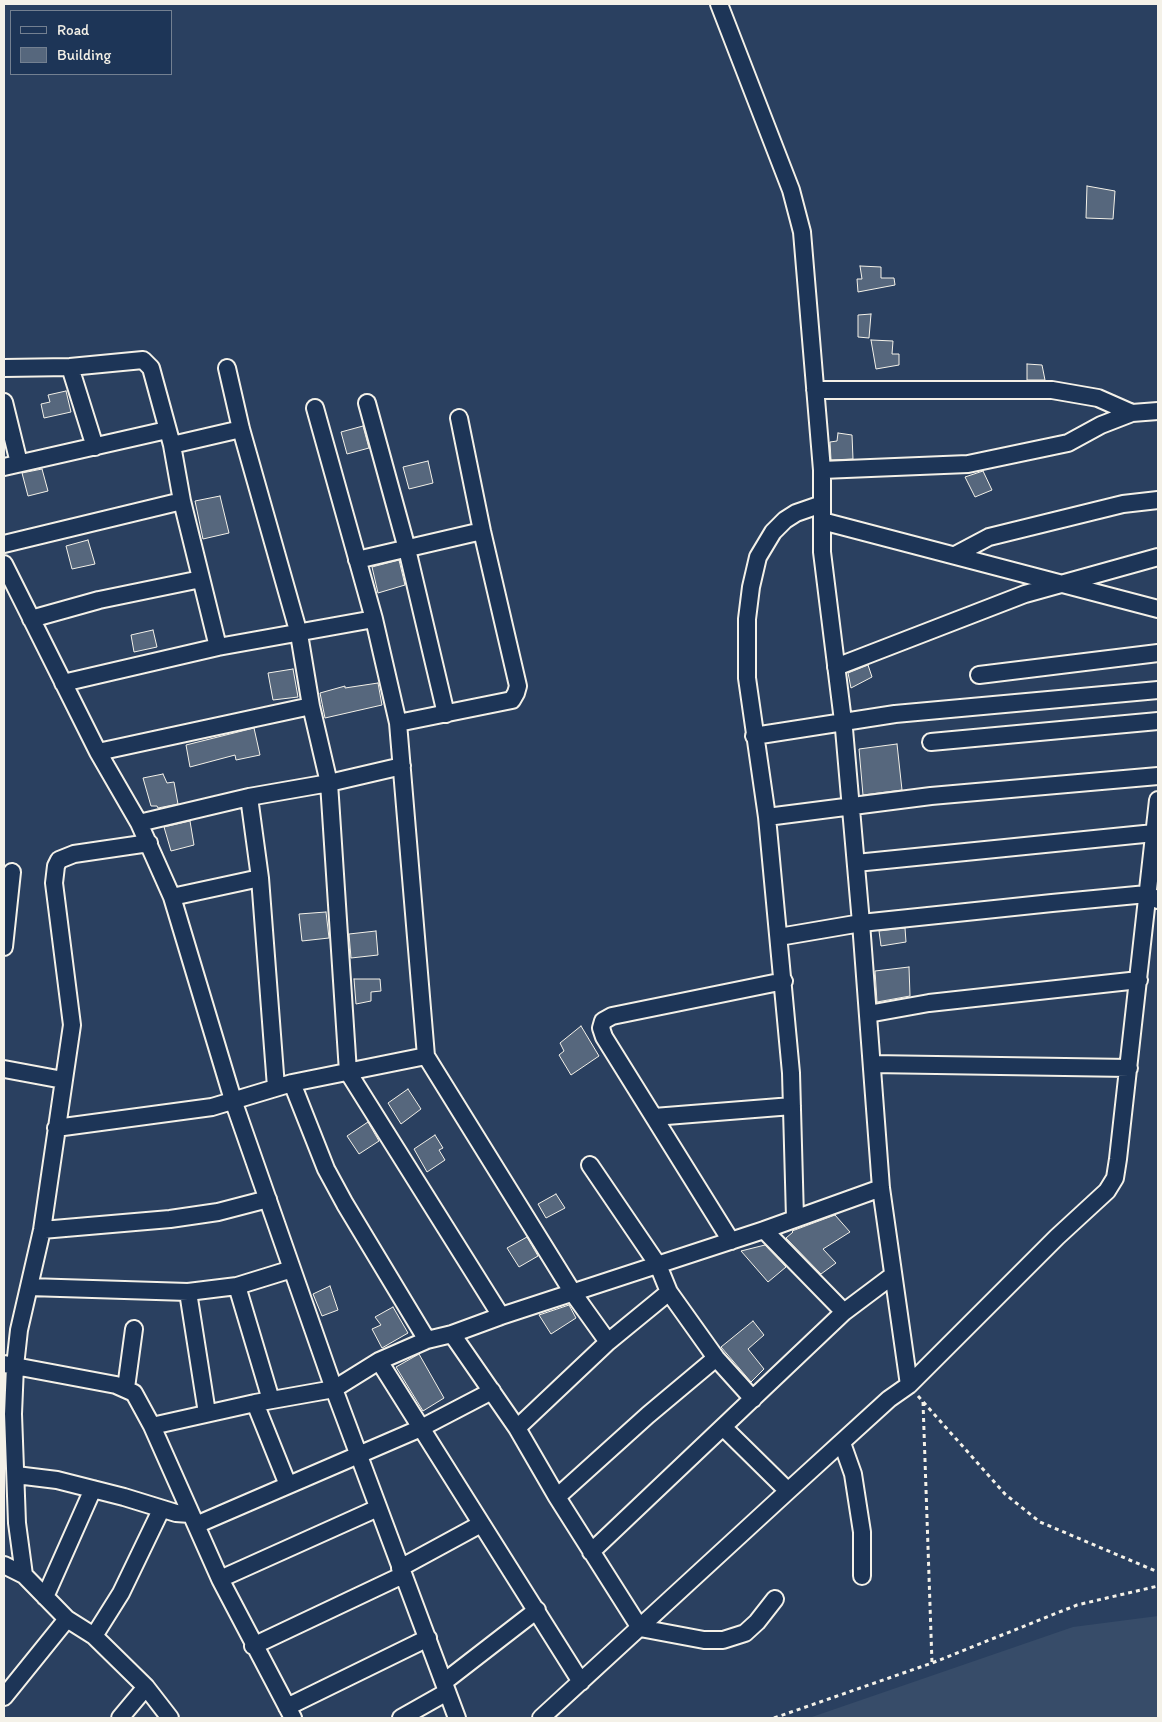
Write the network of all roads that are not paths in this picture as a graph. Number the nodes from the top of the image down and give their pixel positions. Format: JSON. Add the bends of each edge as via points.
{"nodes":[{"id":1,"x":719,"y":4,"type":"edge"},
{"id":2,"x":70,"y":367,"type":"junction"},
{"id":3,"x":4,"y":368,"type":"edge"},
{"id":4,"x":227,"y":368,"type":"dead end"},
{"id":5,"x":815,"y":390,"type":"junction"},
{"id":6,"x":4,"y":402,"type":"edge"},
{"id":7,"x":367,"y":403,"type":"dead end"},
{"id":8,"x":315,"y":408,"type":"dead end"},
{"id":9,"x":1158,"y":410,"type":"edge"},
{"id":10,"x":1132,"y":413,"type":"junction"},
{"id":11,"x":459,"y":418,"type":"dead end"},
{"id":12,"x":240,"y":429,"type":"junction"},
{"id":13,"x":170,"y":438,"type":"junction"},
{"id":14,"x":95,"y":447,"type":"junction"},
{"id":15,"x":12,"y":465,"type":"edge"},
{"id":16,"x":822,"y":470,"type":"junction"},
{"id":17,"x":1158,"y":500,"type":"edge"},
{"id":18,"x":182,"y":502,"type":"junction"},
{"id":19,"x":822,"y":504,"type":"junction"},
{"id":20,"x":822,"y":521,"type":"junction"},
{"id":21,"x":482,"y":531,"type":"junction"},
{"id":22,"x":4,"y":544,"type":"edge"},
{"id":23,"x":407,"y":549,"type":"junction"},
{"id":24,"x":955,"y":555,"type":"junction"},
{"id":25,"x":1158,"y":557,"type":"edge"},
{"id":26,"x":357,"y":560,"type":"junction"},
{"id":27,"x":4,"y":564,"type":"edge"},
{"id":28,"x":201,"y":579,"type":"junction"},
{"id":29,"x":1062,"y":584,"type":"junction"},
{"id":30,"x":1158,"y":609,"type":"edge"},
{"id":31,"x":31,"y":619,"type":"junction"},
{"id":32,"x":374,"y":619,"type":"junction"},
{"id":33,"x":299,"y":634,"type":"junction"},
{"id":34,"x":218,"y":647,"type":"junction"},
{"id":35,"x":1158,"y":653,"type":"edge"},
{"id":36,"x":836,"y":667,"type":"junction"},
{"id":37,"x":979,"y":675,"type":"dead end"},
{"id":38,"x":63,"y":682,"type":"junction"},
{"id":39,"x":1158,"y":690,"type":"edge"},
{"id":40,"x":311,"y":706,"type":"junction"},
{"id":41,"x":446,"y":714,"type":"junction"},
{"id":42,"x":1158,"y":721,"type":"edge"},
{"id":43,"x":398,"y":723,"type":"junction"},
{"id":44,"x":843,"y":723,"type":"junction"},
{"id":45,"x":754,"y":736,"type":"junction"},
{"id":46,"x":931,"y":742,"type":"dead end"},
{"id":47,"x":98,"y":752,"type":"junction"},
{"id":48,"x":402,"y":766,"type":"junction"},
{"id":49,"x":1158,"y":776,"type":"edge"},
{"id":50,"x":329,"y":783,"type":"junction"},
{"id":51,"x":249,"y":797,"type":"junction"},
{"id":52,"x":1158,"y":800,"type":"edge"},
{"id":53,"x":851,"y":807,"type":"junction"},
{"id":54,"x":767,"y":816,"type":"junction"},
{"id":55,"x":139,"y":823,"type":"junction"},
{"id":56,"x":1154,"y":833,"type":"junction"},
{"id":57,"x":149,"y":843,"type":"junction"},
{"id":58,"x":856,"y":863,"type":"junction"},
{"id":59,"x":12,"y":872,"type":"dead end"},
{"id":60,"x":260,"y":878,"type":"junction"},
{"id":61,"x":172,"y":897,"type":"junction"},
{"id":62,"x":1153,"y":897,"type":"edge"},
{"id":63,"x":861,"y":923,"type":"junction"},
{"id":64,"x":779,"y":937,"type":"junction"},
{"id":65,"x":4,"y":947,"type":"edge"},
{"id":66,"x":1139,"y":980,"type":"junction"},
{"id":67,"x":784,"y":981,"type":"junction"},
{"id":68,"x":868,"y":1014,"type":"junction"},
{"id":69,"x":426,"y":1056,"type":"junction"},
{"id":70,"x":872,"y":1064,"type":"junction"},
{"id":71,"x":1129,"y":1068,"type":"junction"},
{"id":72,"x":4,"y":1069,"type":"edge"},
{"id":73,"x":348,"y":1072,"type":"junction"},
{"id":74,"x":63,"y":1080,"type":"junction"},
{"id":75,"x":284,"y":1085,"type":"junction"},
{"id":76,"x":233,"y":1100,"type":"junction"},
{"id":77,"x":792,"y":1106,"type":"junction"},
{"id":78,"x":654,"y":1117,"type":"junction"},
{"id":79,"x":56,"y":1128,"type":"junction"},
{"id":80,"x":590,"y":1165,"type":"dead end"},
{"id":81,"x":881,"y":1188,"type":"junction"},
{"id":82,"x":268,"y":1199,"type":"junction"},
{"id":83,"x":794,"y":1218,"type":"junction"},
{"id":84,"x":42,"y":1230,"type":"junction"},
{"id":85,"x":764,"y":1230,"type":"junction"},
{"id":86,"x":731,"y":1241,"type":"junction"},
{"id":87,"x":658,"y":1265,"type":"junction"},
{"id":88,"x":292,"y":1269,"type":"junction"},
{"id":89,"x":892,"y":1276,"type":"junction"},
{"id":90,"x":237,"y":1286,"type":"junction"},
{"id":91,"x":29,"y":1287,"type":"junction"},
{"id":92,"x":188,"y":1292,"type":"junction"},
{"id":93,"x":669,"y":1292,"type":"junction"},
{"id":94,"x":573,"y":1293,"type":"junction"},
{"id":95,"x":844,"y":1312,"type":"junction"},
{"id":96,"x":501,"y":1316,"type":"junction"},
{"id":97,"x":134,"y":1328,"type":"dead end"},
{"id":98,"x":452,"y":1334,"type":"junction"},
{"id":99,"x":427,"y":1340,"type":"junction"},
{"id":100,"x":608,"y":1342,"type":"junction"},
{"id":101,"x":716,"y":1358,"type":"junction"},
{"id":102,"x":379,"y":1361,"type":"junction"},
{"id":103,"x":9,"y":1365,"type":"edge"},
{"id":104,"x":909,"y":1385,"type":"junction"},
{"id":105,"x":126,"y":1388,"type":"junction"},
{"id":106,"x":334,"y":1389,"type":"junction"},
{"id":107,"x":492,"y":1391,"type":"junction"},
{"id":108,"x":753,"y":1399,"type":"junction"},
{"id":109,"x":263,"y":1401,"type":"junction"},
{"id":110,"x":207,"y":1413,"type":"junction"},
{"id":111,"x":152,"y":1426,"type":"junction"},
{"id":112,"x":421,"y":1428,"type":"junction"},
{"id":113,"x":517,"y":1428,"type":"junction"},
{"id":114,"x":724,"y":1428,"type":"junction"},
{"id":115,"x":842,"y":1443,"type":"junction"},
{"id":116,"x":358,"y":1454,"type":"junction"},
{"id":117,"x":16,"y":1475,"type":"junction"},
{"id":118,"x":288,"y":1485,"type":"junction"},
{"id":119,"x":93,"y":1489,"type":"junction"},
{"id":120,"x":788,"y":1490,"type":"junction"},
{"id":121,"x":557,"y":1497,"type":"junction"},
{"id":122,"x":10,"y":1499,"type":"edge"},
{"id":123,"x":378,"y":1508,"type":"junction"},
{"id":124,"x":161,"y":1510,"type":"junction"},
{"id":125,"x":193,"y":1520,"type":"junction"},
{"id":126,"x":480,"y":1524,"type":"junction"},
{"id":127,"x":591,"y":1552,"type":"junction"},
{"id":128,"x":4,"y":1566,"type":"edge"},
{"id":129,"x":402,"y":1572,"type":"junction"},
{"id":130,"x":24,"y":1575,"type":"junction"},
{"id":131,"x":862,"y":1576,"type":"dead end"},
{"id":132,"x":220,"y":1579,"type":"junction"},
{"id":133,"x":45,"y":1597,"type":"junction"},
{"id":134,"x":774,"y":1599,"type":"dead end"},
{"id":135,"x":537,"y":1610,"type":"junction"},
{"id":136,"x":67,"y":1619,"type":"junction"},
{"id":137,"x":640,"y":1628,"type":"junction"},
{"id":138,"x":94,"y":1636,"type":"junction"},
{"id":139,"x":428,"y":1638,"type":"junction"},
{"id":140,"x":253,"y":1646,"type":"junction"},
{"id":141,"x":581,"y":1682,"type":"junction"},
{"id":142,"x":146,"y":1686,"type":"junction"},
{"id":143,"x":445,"y":1687,"type":"junction"},
{"id":144,"x":4,"y":1696,"type":"edge"},
{"id":145,"x":290,"y":1713,"type":"edge"},
{"id":146,"x":120,"y":1718,"type":"edge"},
{"id":147,"x":170,"y":1718,"type":"edge"},
{"id":148,"x":401,"y":1718,"type":"edge"},
{"id":149,"x":457,"y":1718,"type":"edge"},
{"id":150,"x":541,"y":1718,"type":"edge"}],
"edges":[{"from":1,"to":5,"type":"street","via":[[800,218]]},
{"from":2,"to":3,"type":"street"},
{"from":2,"to":13,"type":"street","via":[[142,360],[151,368]]},
{"from":2,"to":14,"type":"street"},
{"from":4,"to":12,"type":"street"},
{"from":5,"to":10,"type":"street","via":[[1052,390],[1098,398]]},
{"from":5,"to":16,"type":"street"},
{"from":6,"to":15,"type":"street"},
{"from":7,"to":23,"type":"street"},
{"from":8,"to":26,"type":"street"},
{"from":9,"to":10,"type":"street"},
{"from":10,"to":16,"type":"street","via":[[1068,443],[968,464]]},
{"from":11,"to":21,"type":"street"},
{"from":12,"to":13,"type":"street"},
{"from":12,"to":33,"type":"street"},
{"from":13,"to":14,"type":"street"},
{"from":13,"to":18,"type":"street"},
{"from":14,"to":15,"type":"street"},
{"from":16,"to":19,"type":"street"},
{"from":17,"to":24,"type":"street","via":[[1123,504],[989,536]]},
{"from":18,"to":22,"type":"street"},
{"from":18,"to":28,"type":"street"},
{"from":19,"to":20,"type":"street"},
{"from":19,"to":45,"type":"street","via":[[785,520],[773,532],[758,557],[750,587],[747,619],[747,678]]},
{"from":20,"to":24,"type":"street"},
{"from":20,"to":36,"type":"street","via":[[822,552]]},
{"from":21,"to":23,"type":"street"},
{"from":21,"to":41,"type":"street","via":[[518,686],[512,700]]},
{"from":23,"to":26,"type":"street"},
{"from":23,"to":41,"type":"street"},
{"from":24,"to":29,"type":"street"},
{"from":25,"to":29,"type":"street"},
{"from":26,"to":32,"type":"street"},
{"from":27,"to":31,"type":"street"},
{"from":28,"to":31,"type":"street","via":[[99,600]]},
{"from":28,"to":34,"type":"street"},
{"from":29,"to":30,"type":"street"},
{"from":29,"to":36,"type":"street","via":[[1025,594]]},
{"from":31,"to":38,"type":"street"},
{"from":32,"to":33,"type":"street"},
{"from":32,"to":43,"type":"street"},
{"from":33,"to":34,"type":"street"},
{"from":33,"to":40,"type":"street"},
{"from":34,"to":38,"type":"street"},
{"from":35,"to":37,"type":"street"},
{"from":36,"to":44,"type":"street"},
{"from":38,"to":47,"type":"street"},
{"from":39,"to":44,"type":"street","via":[[895,714]]},
{"from":40,"to":47,"type":"street"},
{"from":40,"to":50,"type":"street"},
{"from":41,"to":43,"type":"street"},
{"from":42,"to":46,"type":"street"},
{"from":43,"to":48,"type":"street"},
{"from":44,"to":45,"type":"street"},
{"from":44,"to":53,"type":"street"},
{"from":45,"to":54,"type":"street"},
{"from":47,"to":55,"type":"street"},
{"from":48,"to":50,"type":"street"},
{"from":48,"to":69,"type":"street"},
{"from":49,"to":53,"type":"street","via":[[940,795]]},
{"from":50,"to":51,"type":"street"},
{"from":50,"to":73,"type":"street"},
{"from":51,"to":55,"type":"street"},
{"from":51,"to":60,"type":"street"},
{"from":52,"to":56,"type":"street"},
{"from":53,"to":54,"type":"street"},
{"from":53,"to":58,"type":"street"},
{"from":54,"to":64,"type":"street"},
{"from":55,"to":57,"type":"street"},
{"from":56,"to":58,"type":"street"},
{"from":56,"to":62,"type":"street"},
{"from":57,"to":61,"type":"street"},
{"from":57,"to":74,"type":"street","via":[[74,854],[59,860],[56,866],[54,883],[72,1025]]},
{"from":58,"to":63,"type":"street"},
{"from":59,"to":65,"type":"street"},
{"from":60,"to":61,"type":"street"},
{"from":60,"to":75,"type":"street"},
{"from":61,"to":76,"type":"street"},
{"from":62,"to":63,"type":"street"},
{"from":62,"to":66,"type":"street"},
{"from":63,"to":64,"type":"street"},
{"from":63,"to":68,"type":"street"},
{"from":64,"to":67,"type":"street"},
{"from":66,"to":68,"type":"street","via":[[929,1003]]},
{"from":66,"to":71,"type":"street"},
{"from":67,"to":77,"type":"street"},
{"from":67,"to":78,"type":"street","via":[[612,1016],[604,1021],[600,1028],[604,1037]]},
{"from":68,"to":70,"type":"street"},
{"from":69,"to":73,"type":"street"},
{"from":69,"to":94,"type":"street"},
{"from":70,"to":71,"type":"street"},
{"from":70,"to":81,"type":"street"},
{"from":71,"to":104,"type":"street","via":[[1115,1178],[1107,1191]]},
{"from":72,"to":74,"type":"street"},
{"from":73,"to":75,"type":"street"},
{"from":73,"to":96,"type":"street"},
{"from":74,"to":79,"type":"street"},
{"from":75,"to":76,"type":"street"},
{"from":75,"to":99,"type":"street","via":[[345,1204]]},
{"from":76,"to":79,"type":"street","via":[[212,1107]]},
{"from":76,"to":82,"type":"street"},
{"from":77,"to":78,"type":"street"},
{"from":77,"to":83,"type":"street"},
{"from":78,"to":86,"type":"street"},
{"from":79,"to":84,"type":"street"},
{"from":80,"to":87,"type":"street"},
{"from":81,"to":83,"type":"street"},
{"from":81,"to":89,"type":"street"},
{"from":82,"to":84,"type":"street","via":[[218,1212],[170,1219]]},
{"from":82,"to":88,"type":"street"},
{"from":83,"to":85,"type":"street"},
{"from":84,"to":91,"type":"street"},
{"from":85,"to":86,"type":"street"},
{"from":85,"to":95,"type":"street"},
{"from":86,"to":87,"type":"street"},
{"from":87,"to":93,"type":"street"},
{"from":87,"to":94,"type":"street"},
{"from":88,"to":90,"type":"street"},
{"from":88,"to":106,"type":"street"},
{"from":89,"to":95,"type":"street"},
{"from":89,"to":104,"type":"street"},
{"from":90,"to":92,"type":"street"},
{"from":90,"to":109,"type":"street"},
{"from":91,"to":92,"type":"street"},
{"from":91,"to":103,"type":"street"},
{"from":92,"to":110,"type":"street"},
{"from":93,"to":100,"type":"street"},
{"from":93,"to":101,"type":"street"},
{"from":94,"to":96,"type":"street"},
{"from":94,"to":100,"type":"street"},
{"from":95,"to":108,"type":"street"},
{"from":96,"to":98,"type":"street"},
{"from":97,"to":105,"type":"street"},
{"from":98,"to":99,"type":"street"},
{"from":98,"to":107,"type":"street"},
{"from":99,"to":102,"type":"street"},
{"from":100,"to":113,"type":"street"},
{"from":101,"to":108,"type":"street"},
{"from":101,"to":121,"type":"street"},
{"from":102,"to":106,"type":"street"},
{"from":102,"to":112,"type":"street"},
{"from":103,"to":105,"type":"street"},
{"from":103,"to":117,"type":"street"},
{"from":104,"to":115,"type":"street","via":[[889,1399]]},
{"from":105,"to":111,"type":"street","via":[[134,1393]]},
{"from":106,"to":109,"type":"street"},
{"from":106,"to":116,"type":"street"},
{"from":107,"to":112,"type":"street"},
{"from":107,"to":113,"type":"street"},
{"from":108,"to":114,"type":"street"},
{"from":109,"to":110,"type":"street"},
{"from":109,"to":118,"type":"street"},
{"from":110,"to":111,"type":"street"},
{"from":111,"to":125,"type":"street"},
{"from":112,"to":116,"type":"street"},
{"from":112,"to":126,"type":"street"},
{"from":113,"to":121,"type":"street"},
{"from":114,"to":120,"type":"street"},
{"from":114,"to":127,"type":"street"},
{"from":115,"to":120,"type":"street"},
{"from":115,"to":131,"type":"street","via":[[853,1474],[862,1532]]},
{"from":116,"to":118,"type":"street"},
{"from":116,"to":123,"type":"street"},
{"from":117,"to":119,"type":"street"},
{"from":117,"to":122,"type":"street"},
{"from":118,"to":125,"type":"street"},
{"from":119,"to":124,"type":"street"},
{"from":119,"to":133,"type":"street"},
{"from":120,"to":137,"type":"street"},
{"from":121,"to":127,"type":"street"},
{"from":122,"to":130,"type":"street"},
{"from":123,"to":129,"type":"street"},
{"from":123,"to":132,"type":"street"},
{"from":124,"to":125,"type":"street"},
{"from":124,"to":138,"type":"street","via":[[121,1593]]},
{"from":125,"to":132,"type":"street"},
{"from":126,"to":129,"type":"street"},
{"from":126,"to":135,"type":"street"},
{"from":127,"to":137,"type":"street"},
{"from":128,"to":130,"type":"street"},
{"from":129,"to":139,"type":"street"},
{"from":129,"to":140,"type":"street"},
{"from":130,"to":133,"type":"street"},
{"from":132,"to":140,"type":"street"},
{"from":133,"to":136,"type":"street"},
{"from":134,"to":137,"type":"street","via":[[744,1633],[722,1640],[704,1640]]},
{"from":135,"to":141,"type":"street"},
{"from":135,"to":143,"type":"street"},
{"from":136,"to":138,"type":"street"},
{"from":136,"to":144,"type":"street"},
{"from":137,"to":141,"type":"street"},
{"from":138,"to":142,"type":"street"},
{"from":139,"to":143,"type":"street"},
{"from":139,"to":145,"type":"street"},
{"from":140,"to":145,"type":"street"},
{"from":141,"to":150,"type":"street"},
{"from":142,"to":146,"type":"street"},
{"from":142,"to":147,"type":"street"},
{"from":143,"to":148,"type":"street"},
{"from":143,"to":149,"type":"street"}]}
